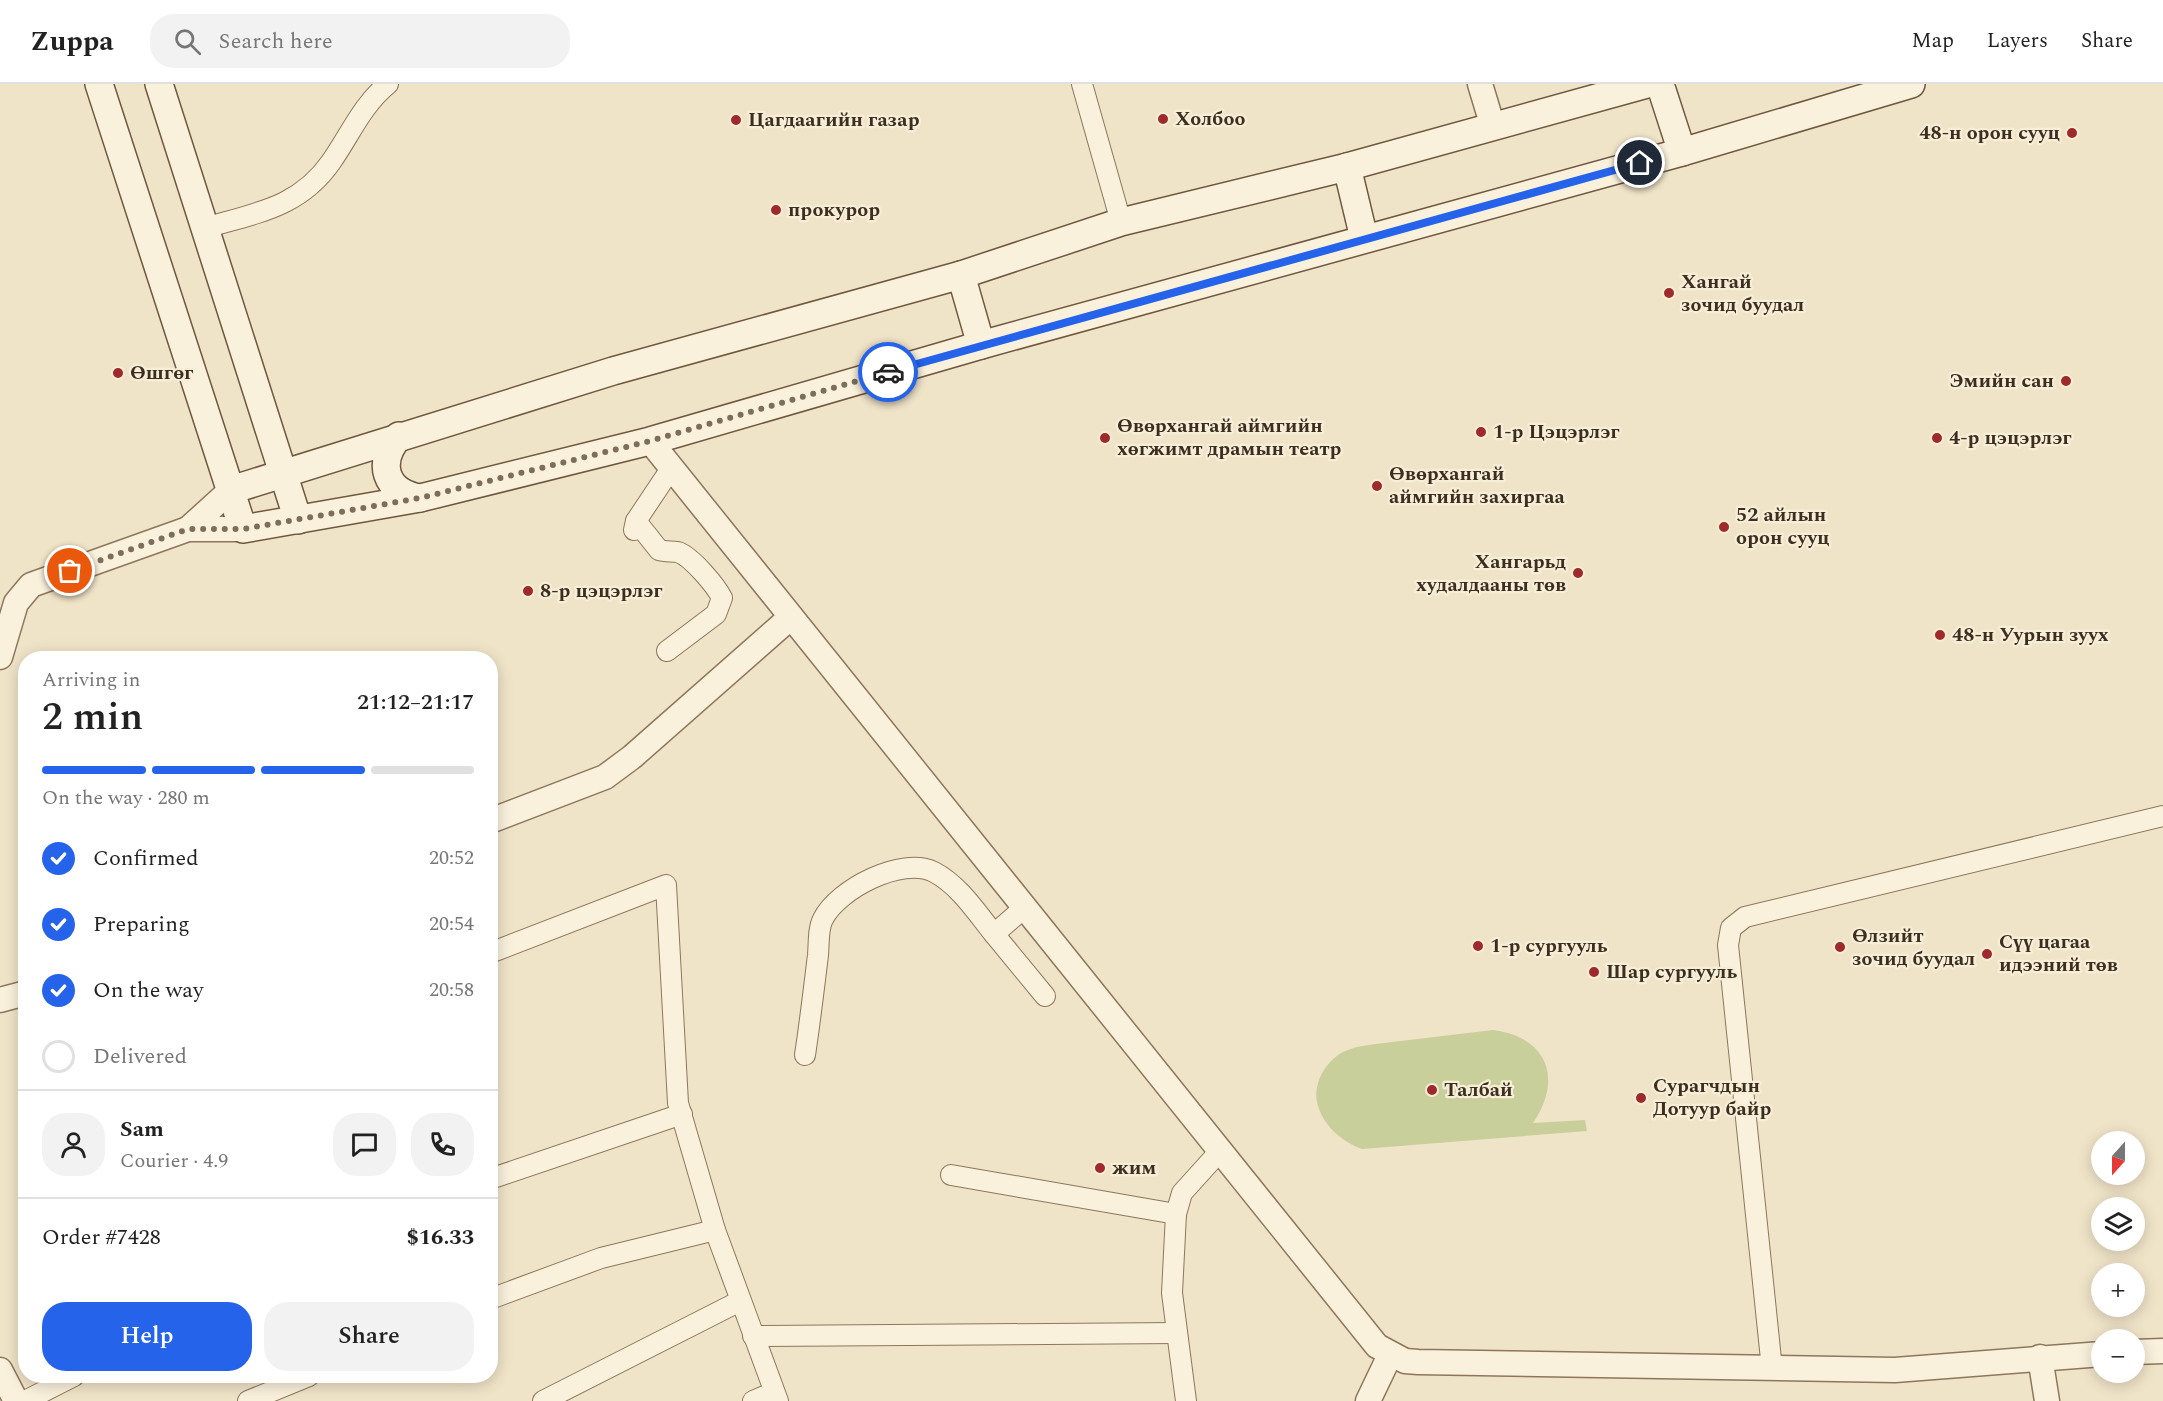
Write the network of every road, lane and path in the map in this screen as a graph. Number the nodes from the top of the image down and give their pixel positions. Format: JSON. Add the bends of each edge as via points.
{"nodes":[{"id":1,"x":99,"y":84,"type":"edge"},
{"id":2,"x":159,"y":84,"type":"edge"},
{"id":3,"x":388,"y":84,"type":"edge"},
{"id":4,"x":1082,"y":84,"type":"edge"},
{"id":5,"x":1480,"y":84,"type":"edge"},
{"id":6,"x":1647,"y":84,"type":"edge"},
{"id":7,"x":1660,"y":84,"type":"edge"},
{"id":8,"x":1911,"y":84,"type":"edge"},
{"id":9,"x":1493,"y":127,"type":"junction"},
{"id":10,"x":1682,"y":152,"type":"junction"},
{"id":11,"x":1347,"y":167,"type":"junction"},
{"id":12,"x":1121,"y":222,"type":"junction"},
{"id":13,"x":205,"y":228,"type":"junction"},
{"id":14,"x":1364,"y":238,"type":"junction"},
{"id":15,"x":961,"y":274,"type":"junction"},
{"id":16,"x":981,"y":345,"type":"junction"},
{"id":17,"x":399,"y":436,"type":"junction"},
{"id":18,"x":650,"y":441,"type":"junction"},
{"id":19,"x":672,"y":467,"type":"junction"},
{"id":20,"x":283,"y":474,"type":"junction"},
{"id":21,"x":231,"y":490,"type":"junction"},
{"id":22,"x":420,"y":498,"type":"junction"},
{"id":23,"x":298,"y":520,"type":"junction"},
{"id":24,"x":188,"y":529,"type":"junction"},
{"id":25,"x":243,"y":529,"type":"junction"},
{"id":26,"x":791,"y":617,"type":"junction"},
{"id":27,"x":667,"y":651,"type":"dead end"},
{"id":28,"x":0,"y":657,"type":"edge"},
{"id":29,"x":2163,"y":816,"type":"edge"},
{"id":30,"x":498,"y":818,"type":"edge"},
{"id":31,"x":1024,"y":908,"type":"junction"},
{"id":32,"x":994,"y":934,"type":"junction"},
{"id":33,"x":498,"y":950,"type":"edge"},
{"id":34,"x":1046,"y":996,"type":"dead end"},
{"id":35,"x":18,"y":997,"type":"edge"},
{"id":36,"x":0,"y":1000,"type":"edge"},
{"id":37,"x":805,"y":1055,"type":"dead end"},
{"id":38,"x":682,"y":1114,"type":"junction"},
{"id":39,"x":1219,"y":1152,"type":"junction"},
{"id":40,"x":951,"y":1174,"type":"dead end"},
{"id":41,"x":498,"y":1176,"type":"edge"},
{"id":42,"x":1176,"y":1214,"type":"junction"},
{"id":43,"x":715,"y":1230,"type":"junction"},
{"id":44,"x":498,"y":1296,"type":"edge"},
{"id":45,"x":740,"y":1301,"type":"junction"},
{"id":46,"x":1178,"y":1333,"type":"junction"},
{"id":47,"x":753,"y":1336,"type":"junction"},
{"id":48,"x":2163,"y":1351,"type":"edge"},
{"id":49,"x":2145,"y":1352,"type":"edge"},
{"id":50,"x":1390,"y":1355,"type":"junction"},
{"id":51,"x":2091,"y":1355,"type":"edge"},
{"id":52,"x":2040,"y":1357,"type":"junction"},
{"id":53,"x":1772,"y":1369,"type":"junction"},
{"id":54,"x":0,"y":1370,"type":"edge"},
{"id":55,"x":60,"y":1383,"type":"edge"},
{"id":56,"x":292,"y":1383,"type":"edge"},
{"id":57,"x":776,"y":1396,"type":"edge"},
{"id":58,"x":16,"y":1401,"type":"edge"},
{"id":59,"x":25,"y":1401,"type":"edge"},
{"id":60,"x":248,"y":1401,"type":"edge"},
{"id":61,"x":543,"y":1401,"type":"edge"},
{"id":62,"x":753,"y":1401,"type":"edge"},
{"id":63,"x":1186,"y":1401,"type":"edge"},
{"id":64,"x":1368,"y":1401,"type":"edge"},
{"id":65,"x":2047,"y":1401,"type":"edge"}],
"edges":[{"from":1,"to":21,"type":"main road"},
{"from":2,"to":13,"type":"main road"},
{"from":3,"to":13,"type":"street","via":[[370,100],[331,162],[300,194],[280,206]]},
{"from":4,"to":12,"type":"street"},
{"from":5,"to":9,"type":"street"},
{"from":6,"to":9,"type":"main road"},
{"from":7,"to":10,"type":"main road"},
{"from":8,"to":10,"type":"main road"},
{"from":9,"to":11,"type":"main road"},
{"from":10,"to":14,"type":"main road"},
{"from":11,"to":12,"type":"main road"},
{"from":11,"to":14,"type":"main road"},
{"from":12,"to":15,"type":"main road"},
{"from":13,"to":20,"type":"main road"},
{"from":14,"to":16,"type":"main road"},
{"from":15,"to":16,"type":"main road"},
{"from":15,"to":17,"type":"main road","via":[[613,371]]},
{"from":16,"to":18,"type":"main road"},
{"from":17,"to":20,"type":"main road"},
{"from":17,"to":22,"type":"main road","via":[[390,447],[387,475],[406,496]]},
{"from":18,"to":19,"type":"street"},
{"from":18,"to":22,"type":"main road"},
{"from":19,"to":26,"type":"street"},
{"from":19,"to":27,"type":"street","via":[[635,526],[659,550],[687,558],[722,598],[716,614]]},
{"from":20,"to":21,"type":"main road"},
{"from":20,"to":23,"type":"main road"},
{"from":21,"to":24,"type":"street"},
{"from":21,"to":25,"type":"main road"},
{"from":22,"to":23,"type":"main road"},
{"from":23,"to":25,"type":"main road"},
{"from":24,"to":25,"type":"street"},
{"from":24,"to":28,"type":"street","via":[[31,585],[16,603]]},
{"from":26,"to":30,"type":"street","via":[[632,758],[605,777]]},
{"from":26,"to":31,"type":"street"},
{"from":29,"to":53,"type":"street","via":[[1744,917],[1731,928],[1728,945]]},
{"from":31,"to":32,"type":"street"},
{"from":31,"to":39,"type":"street"},
{"from":32,"to":34,"type":"street"},
{"from":32,"to":37,"type":"street","via":[[958,891],[922,868],[903,869],[855,886],[822,920]]},
{"from":33,"to":38,"type":"street","via":[[666,885],[678,1102]]},
{"from":35,"to":36,"type":"street"},
{"from":38,"to":41,"type":"street"},
{"from":38,"to":43,"type":"street"},
{"from":39,"to":42,"type":"street","via":[[1182,1193]]},
{"from":39,"to":50,"type":"street","via":[[1377,1346]]},
{"from":40,"to":42,"type":"street"},
{"from":42,"to":46,"type":"street","via":[[1172,1293]]},
{"from":43,"to":44,"type":"street","via":[[601,1257]]},
{"from":43,"to":45,"type":"street"},
{"from":45,"to":47,"type":"street"},
{"from":45,"to":61,"type":"street"},
{"from":46,"to":47,"type":"street"},
{"from":46,"to":63,"type":"street"},
{"from":47,"to":57,"type":"street"},
{"from":48,"to":49,"type":"street"},
{"from":50,"to":53,"type":"street","via":[[1418,1362]]},
{"from":50,"to":64,"type":"street"},
{"from":51,"to":52,"type":"street"},
{"from":52,"to":53,"type":"street","via":[[1895,1370]]},
{"from":52,"to":65,"type":"street"},
{"from":54,"to":58,"type":"street"},
{"from":55,"to":59,"type":"street"},
{"from":56,"to":60,"type":"street"},
{"from":57,"to":62,"type":"street"}]}
